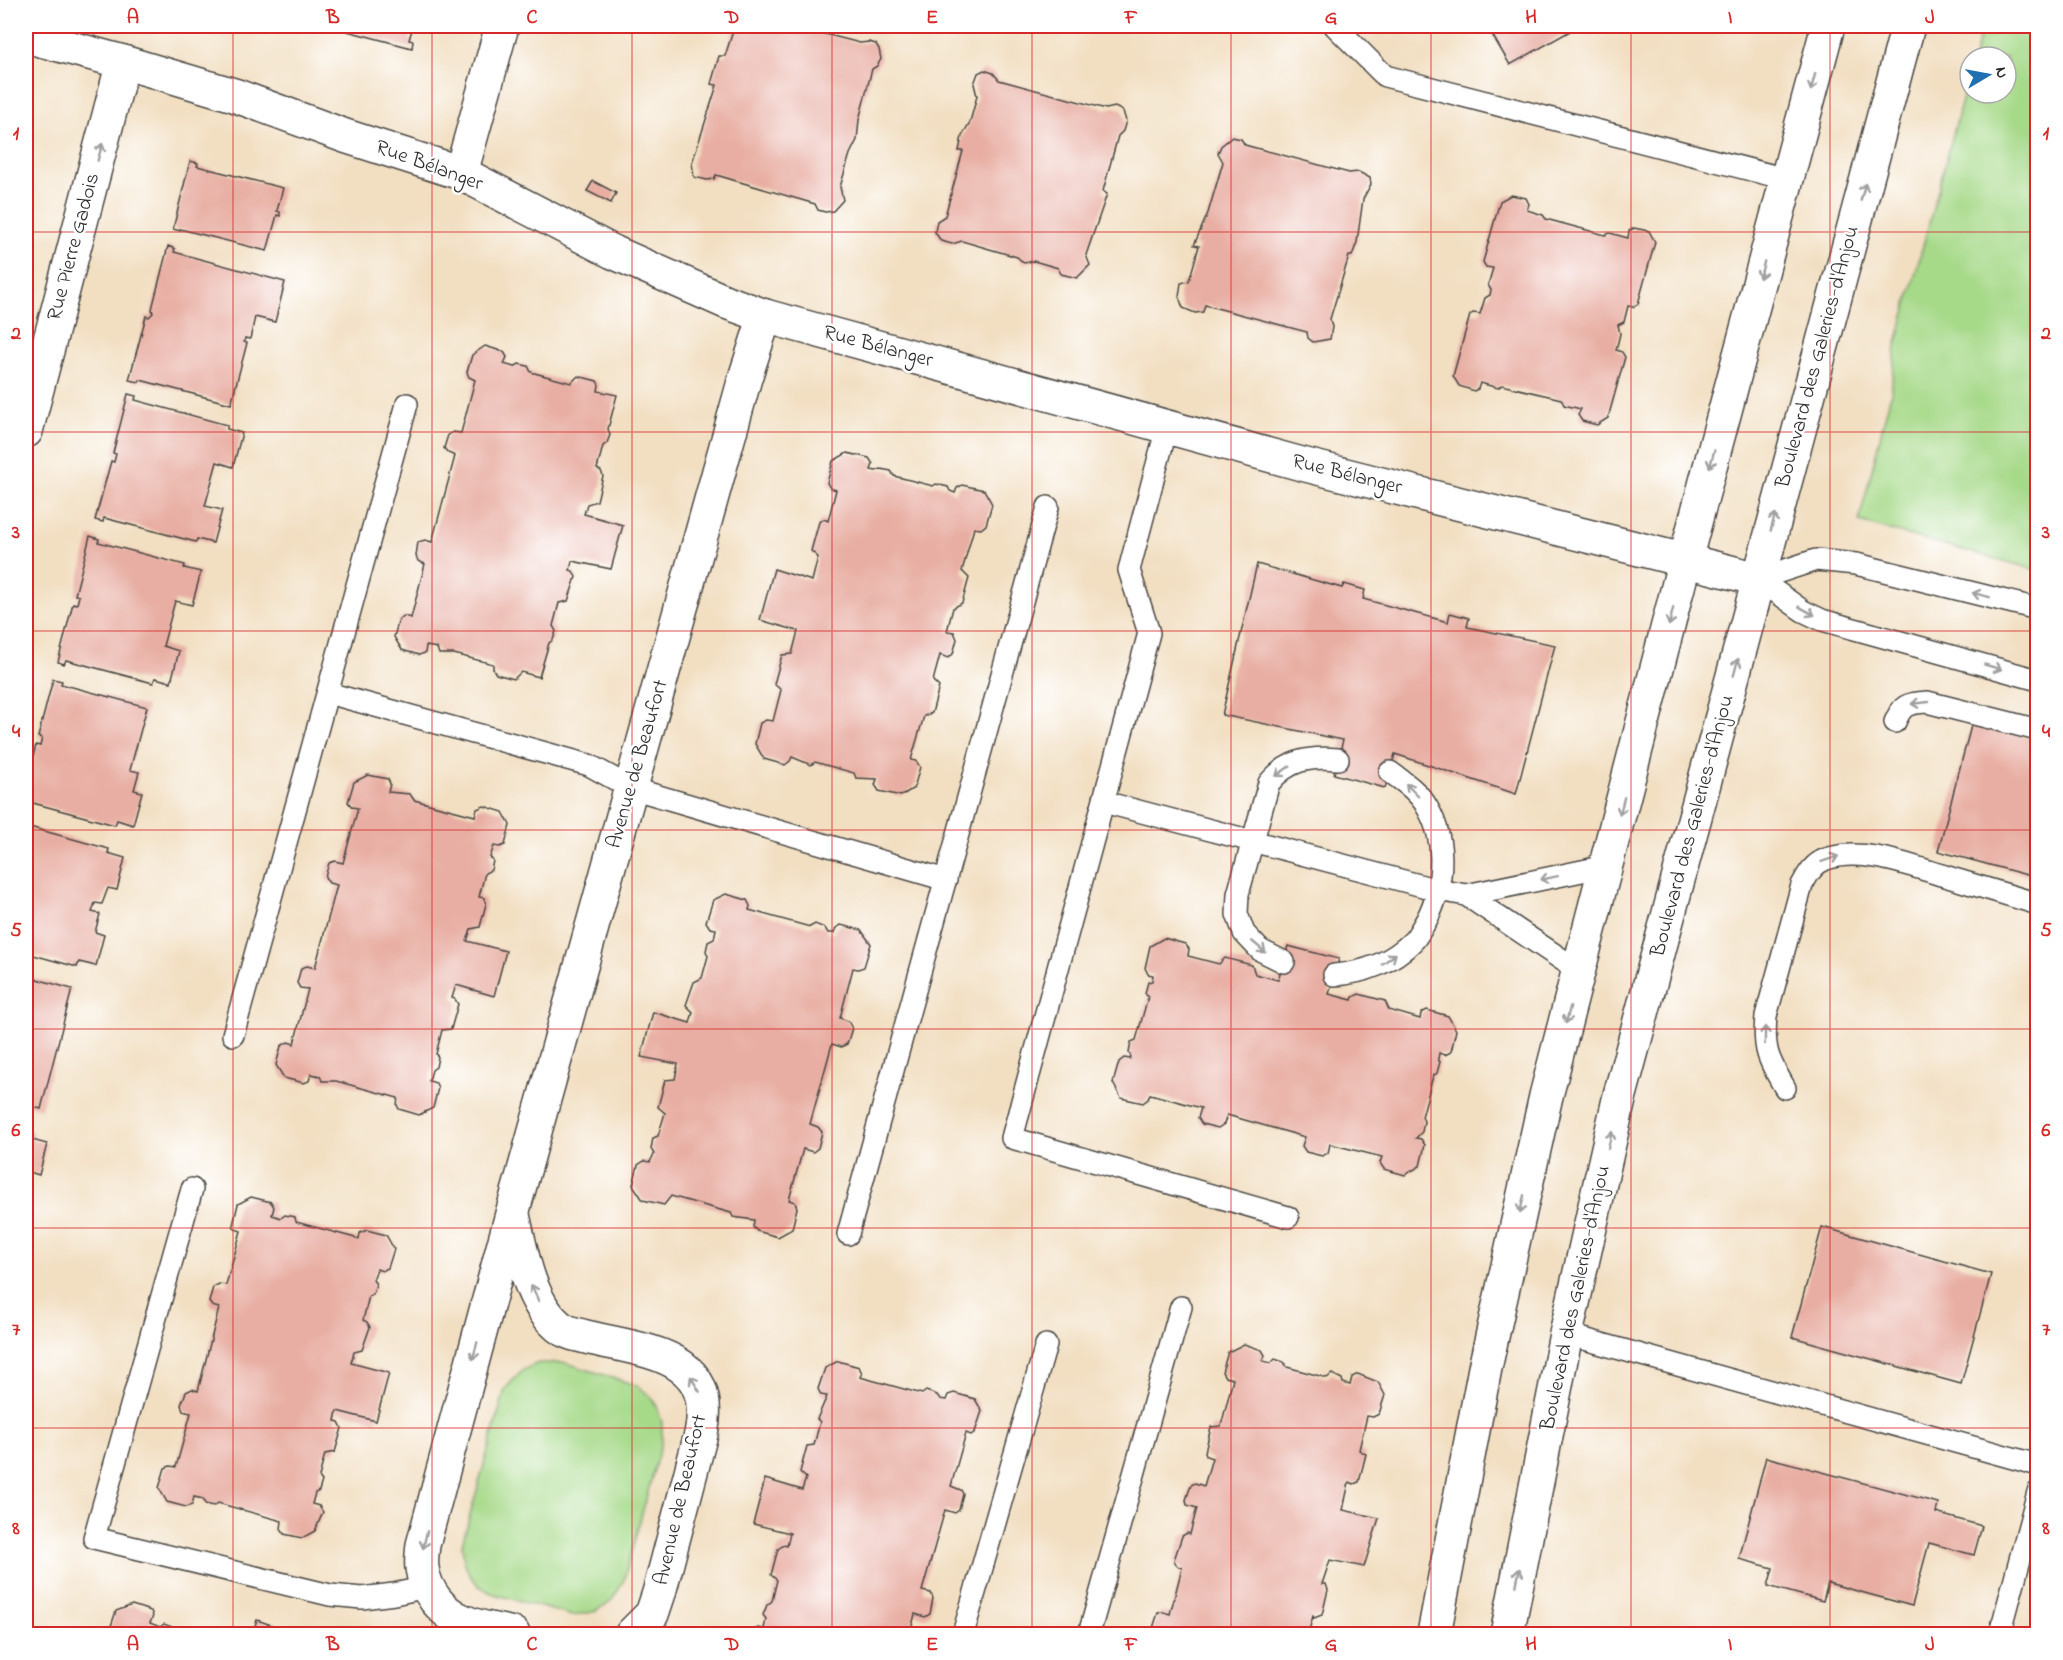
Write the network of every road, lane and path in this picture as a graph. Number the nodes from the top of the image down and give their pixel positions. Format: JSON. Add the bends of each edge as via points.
{"nodes":[{"id":1,"x":502,"y":26,"type":"edge"},
{"id":2,"x":1335,"y":26,"type":"edge"},
{"id":3,"x":1828,"y":26,"type":"edge"},
{"id":4,"x":1908,"y":26,"type":"edge"},
{"id":5,"x":26,"y":36,"type":"edge"},
{"id":6,"x":123,"y":62,"type":"junction"},
{"id":7,"x":461,"y":173,"type":"junction"},
{"id":8,"x":1786,"y":179,"type":"junction"},
{"id":9,"x":765,"y":316,"type":"junction"},
{"id":10,"x":407,"y":404,"type":"dead end"},
{"id":11,"x":1167,"y":427,"type":"junction"},
{"id":12,"x":26,"y":432,"type":"edge"},
{"id":13,"x":1048,"y":507,"type":"dead end"},
{"id":14,"x":1685,"y":560,"type":"junction"},
{"id":15,"x":1758,"y":579,"type":"junction"},
{"id":16,"x":2037,"y":609,"type":"edge"},
{"id":17,"x":2037,"y":680,"type":"edge"},
{"id":18,"x":328,"y":693,"type":"junction"},
{"id":19,"x":1895,"y":722,"type":"dead end"},
{"id":20,"x":2037,"y":730,"type":"edge"},
{"id":21,"x":1338,"y":759,"type":"dead end"},
{"id":22,"x":1390,"y":772,"type":"dead end"},
{"id":23,"x":631,"y":788,"type":"junction"},
{"id":24,"x":1104,"y":802,"type":"junction"},
{"id":25,"x":1253,"y":841,"type":"junction"},
{"id":26,"x":1606,"y":866,"type":"junction"},
{"id":27,"x":946,"y":880,"type":"junction"},
{"id":28,"x":1438,"y":890,"type":"junction"},
{"id":29,"x":1466,"y":895,"type":"junction"},
{"id":30,"x":2037,"y":904,"type":"edge"},
{"id":31,"x":1284,"y":962,"type":"dead end"},
{"id":32,"x":1579,"y":970,"type":"junction"},
{"id":33,"x":1334,"y":975,"type":"dead end"},
{"id":34,"x":233,"y":1035,"type":"dead end"},
{"id":35,"x":1785,"y":1088,"type":"dead end"},
{"id":36,"x":192,"y":1189,"type":"dead end"},
{"id":37,"x":512,"y":1214,"type":"junction"},
{"id":38,"x":1288,"y":1217,"type":"dead end"},
{"id":39,"x":848,"y":1234,"type":"dead end"},
{"id":40,"x":1181,"y":1307,"type":"dead end"},
{"id":41,"x":1566,"y":1334,"type":"junction"},
{"id":42,"x":1046,"y":1345,"type":"dead end"},
{"id":43,"x":2037,"y":1465,"type":"edge"},
{"id":44,"x":2037,"y":1492,"type":"edge"},
{"id":45,"x":427,"y":1587,"type":"junction"},
{"id":46,"x":513,"y":1635,"type":"edge"},
{"id":47,"x":632,"y":1635,"type":"edge"},
{"id":48,"x":963,"y":1635,"type":"edge"},
{"id":49,"x":1089,"y":1635,"type":"edge"},
{"id":50,"x":1434,"y":1635,"type":"edge"},
{"id":51,"x":1507,"y":1635,"type":"edge"},
{"id":52,"x":2000,"y":1635,"type":"edge"}],
"edges":[{"from":1,"to":7,"type":"street"},
{"from":2,"to":8,"type":"lane","via":[[1385,76]]},
{"from":3,"to":8,"type":"street","one_way":true},
{"from":15,"to":4,"type":"street","name":"Boulevard des Galeries-d'Anjou","one_way":true},
{"from":5,"to":6,"type":"street","name":"Rue Bélanger"},
{"from":6,"to":7,"type":"street","name":"Rue Bélanger","via":[[234,95]]},
{"from":12,"to":6,"type":"street","name":"Rue Pierre Gadois","one_way":true},
{"from":7,"to":9,"type":"street","name":"Rue Bélanger","via":[[613,252]]},
{"from":8,"to":14,"type":"street","one_way":true},
{"from":9,"to":11,"type":"street","name":"Rue Bélanger"},
{"from":9,"to":23,"type":"street","name":"Avenue de Beaufort"},
{"from":10,"to":18,"type":"lane"},
{"from":11,"to":14,"type":"street","name":"Rue Bélanger"},
{"from":11,"to":24,"type":"lane","via":[[1129,570],[1149,633]]},
{"from":13,"to":27,"type":"lane"},
{"from":14,"to":15,"type":"street","name":"Rue Bélanger"},
{"from":14,"to":26,"type":"street","one_way":true},
{"from":16,"to":15,"type":"lane","one_way":true,"via":[[1838,562],[1816,560]]},
{"from":15,"to":17,"type":"lane","one_way":true,"via":[[1822,620]]},
{"from":41,"to":15,"type":"street","name":"Boulevard des Galeries-d'Anjou","one_way":true,"via":[[1620,1095]]},
{"from":18,"to":23,"type":"lane","via":[[590,765]]},
{"from":18,"to":34,"type":"lane"},
{"from":20,"to":19,"type":"lane","one_way":true,"via":[[1928,702],[1901,708]]},
{"from":21,"to":25,"type":"lane","one_way":true,"via":[[1300,760],[1280,770],[1269,783]]},
{"from":28,"to":22,"type":"lane","one_way":true,"via":[[1439,839],[1427,807],[1410,786]]},
{"from":23,"to":27,"type":"lane"},
{"from":23,"to":37,"type":"street","name":"Avenue de Beaufort"},
{"from":24,"to":25,"type":"lane"},
{"from":24,"to":38,"type":"lane","via":[[1012,1138]]},
{"from":25,"to":28,"type":"lane"},
{"from":25,"to":31,"type":"lane","one_way":true,"via":[[1238,894],[1237,914],[1244,933],[1260,950]]},
{"from":26,"to":29,"type":"lane","one_way":true},
{"from":26,"to":32,"type":"street"},
{"from":27,"to":39,"type":"lane"},
{"from":28,"to":29,"type":"lane"},
{"from":33,"to":28,"type":"lane","one_way":true,"via":[[1356,974],[1381,965],[1414,941]]},
{"from":29,"to":32,"type":"lane"},
{"from":35,"to":30,"type":"lane","one_way":true,"via":[[1766,1051],[1766,1016],[1802,885],[1811,868],[1841,855],[1859,855],[1890,860]]},
{"from":32,"to":50,"type":"street","one_way":true,"via":[[1546,1096],[1485,1368]]},
{"from":36,"to":45,"type":"lane","via":[[94,1538],[330,1595],[362,1598]]},
{"from":37,"to":45,"type":"street","name":"Avenue de Beaufort","one_way":true,"via":[[423,1545],[422,1567]]},
{"from":47,"to":37,"type":"street","name":"Avenue de Beaufort","one_way":true,"via":[[652,1614],[659,1593],[703,1423],[702,1395],[681,1365],[660,1353],[558,1327],[536,1296]]},
{"from":40,"to":49,"type":"lane"},
{"from":41,"to":43,"type":"lane"},
{"from":51,"to":41,"type":"street","name":"Boulevard des Galeries-d'Anjou","one_way":true},
{"from":42,"to":48,"type":"lane"},
{"from":44,"to":52,"type":"lane"},
{"from":45,"to":46,"type":"street","via":[[435,1600],[462,1621]]}]}
